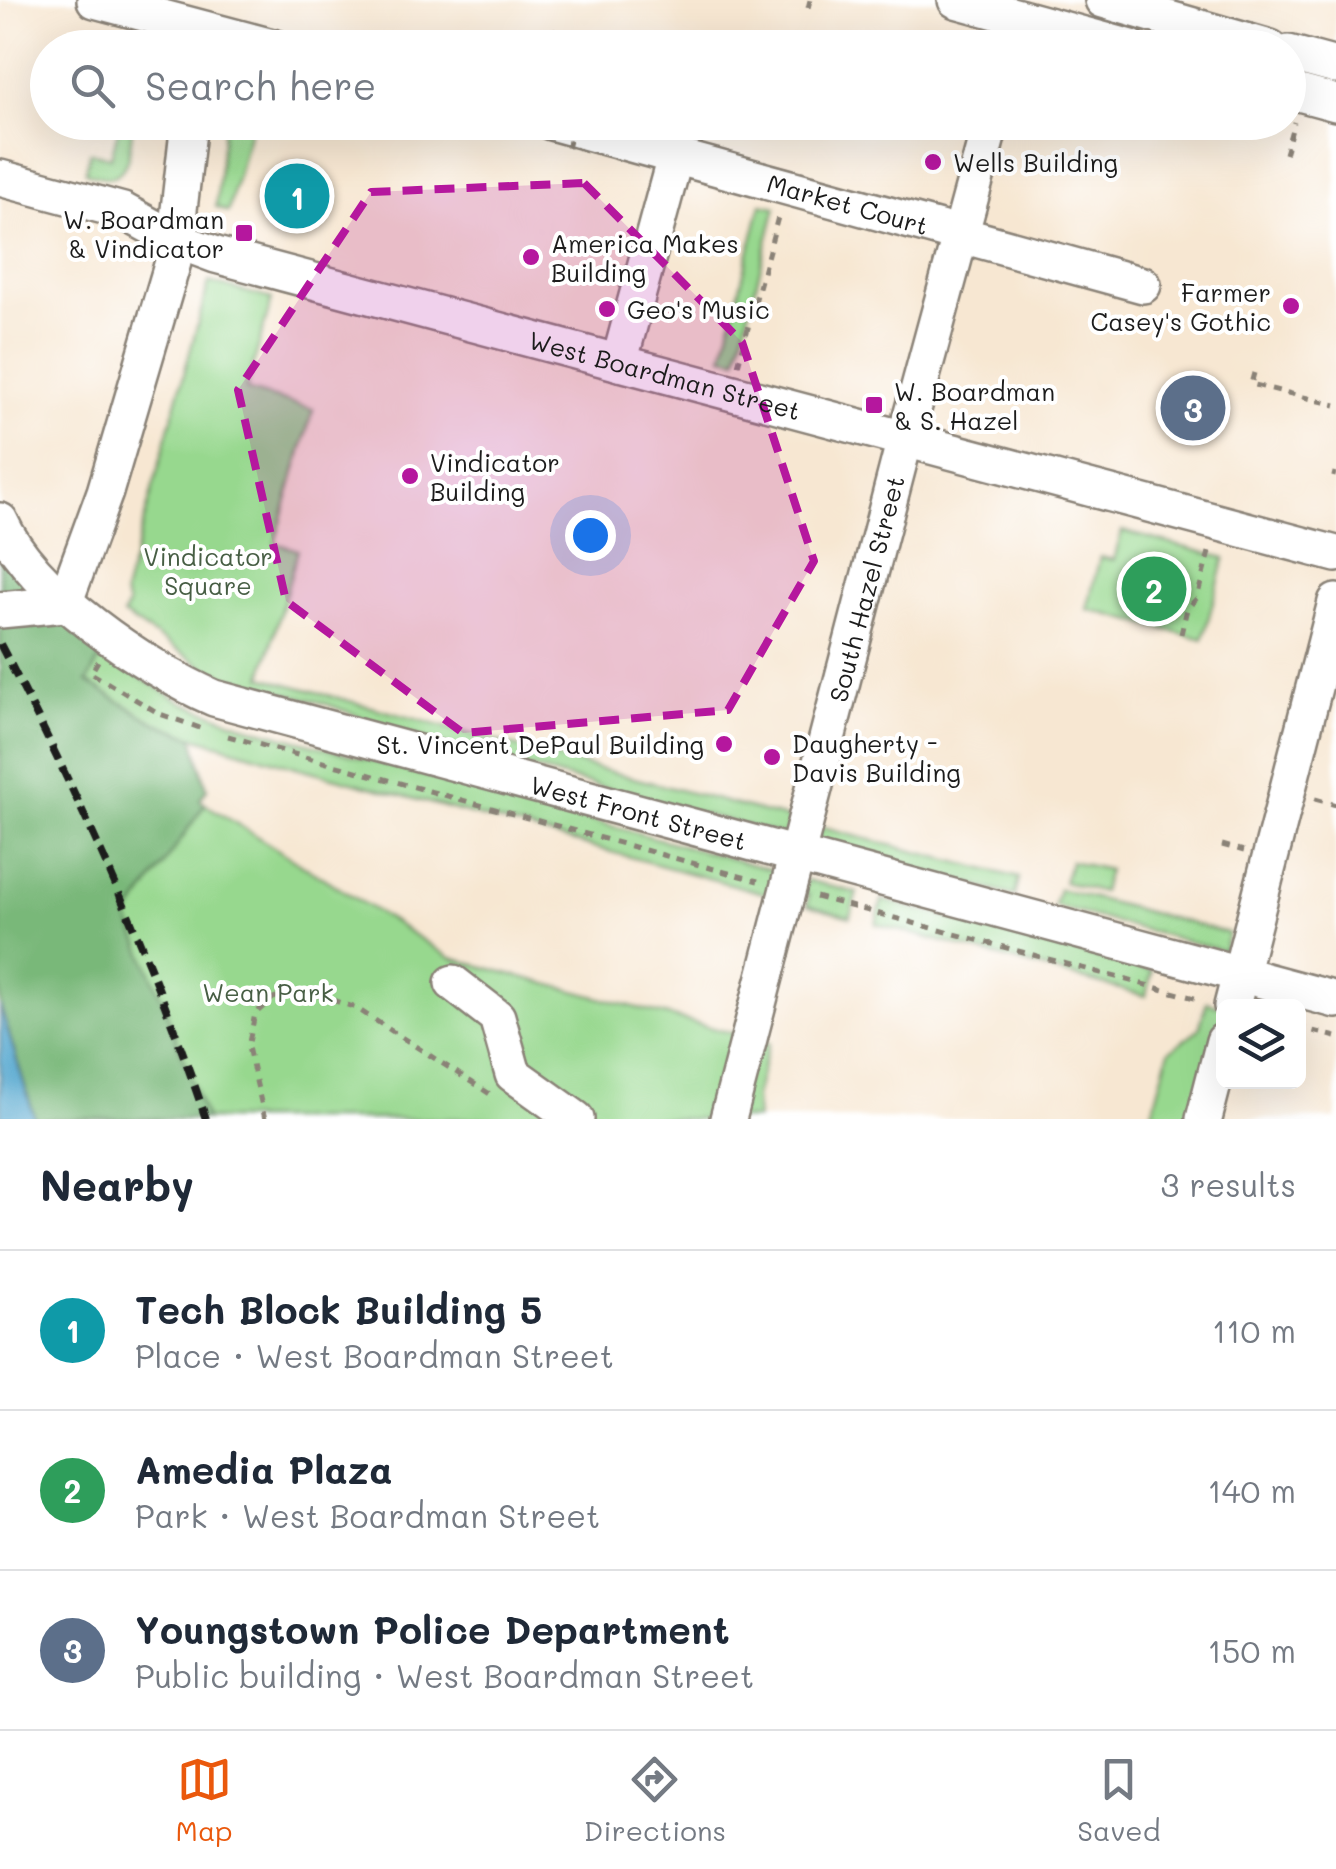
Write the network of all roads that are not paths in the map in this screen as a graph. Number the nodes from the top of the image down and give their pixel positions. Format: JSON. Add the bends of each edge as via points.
{"nodes":[{"id":1,"x":95,"y":0,"type":"edge"},
{"id":2,"x":956,"y":0,"type":"edge"},
{"id":3,"x":1103,"y":0,"type":"edge"},
{"id":4,"x":1019,"y":22,"type":"edge"},
{"id":5,"x":202,"y":25,"type":"edge"},
{"id":6,"x":1053,"y":30,"type":"edge"},
{"id":7,"x":1207,"y":30,"type":"edge"},
{"id":8,"x":1306,"y":58,"type":"edge"},
{"id":9,"x":1336,"y":66,"type":"edge"},
{"id":10,"x":1336,"y":103,"type":"edge"},
{"id":11,"x":1306,"y":105,"type":"edge"},
{"id":12,"x":187,"y":140,"type":"edge"},
{"id":13,"x":585,"y":140,"type":"edge"},
{"id":14,"x":986,"y":140,"type":"edge"},
{"id":15,"x":675,"y":157,"type":"junction"},
{"id":16,"x":0,"y":178,"type":"edge"},
{"id":17,"x":960,"y":235,"type":"junction"},
{"id":18,"x":176,"y":240,"type":"junction"},
{"id":19,"x":1143,"y":285,"type":"dead end"},
{"id":20,"x":619,"y":362,"type":"junction"},
{"id":21,"x":905,"y":439,"type":"junction"},
{"id":22,"x":0,"y":521,"type":"edge"},
{"id":23,"x":1336,"y":554,"type":"edge"},
{"id":24,"x":1336,"y":602,"type":"edge"},
{"id":25,"x":64,"y":604,"type":"junction"},
{"id":26,"x":8,"y":609,"type":"edge"},
{"id":27,"x":797,"y":855,"type":"junction"},
{"id":28,"x":453,"y":983,"type":"dead end"},
{"id":29,"x":1227,"y":994,"type":"edge"},
{"id":30,"x":1336,"y":1000,"type":"edge"},
{"id":31,"x":1216,"y":1072,"type":"edge"},
{"id":32,"x":576,"y":1119,"type":"edge"},
{"id":33,"x":728,"y":1119,"type":"edge"},
{"id":34,"x":1204,"y":1119,"type":"edge"}],
"edges":[{"from":1,"to":5,"type":"street"},
{"from":2,"to":4,"type":"street"},
{"from":3,"to":7,"type":"street"},
{"from":4,"to":6,"type":"street"},
{"from":8,"to":9,"type":"street"},
{"from":10,"to":11,"type":"street"},
{"from":12,"to":18,"type":"street"},
{"from":13,"to":15,"type":"street","name":"Market Court"},
{"from":14,"to":17,"type":"street","name":"South Hazel Street"},
{"from":15,"to":17,"type":"street","name":"Market Court"},
{"from":15,"to":20,"type":"street"},
{"from":16,"to":18,"type":"street","name":"West Boardman Street","via":[[123,211]]},
{"from":17,"to":19,"type":"street","name":"Market Court"},
{"from":17,"to":21,"type":"street","name":"South Hazel Street"},
{"from":18,"to":20,"type":"street","name":"West Boardman Street"},
{"from":18,"to":25,"type":"street","via":[[105,492]]},
{"from":20,"to":21,"type":"street","name":"West Boardman Street"},
{"from":21,"to":23,"type":"street","name":"West Boardman Street"},
{"from":21,"to":27,"type":"street","name":"South Hazel Street"},
{"from":22,"to":25,"type":"street","name":"West Front Street"},
{"from":24,"to":29,"type":"street"},
{"from":25,"to":26,"type":"street"},
{"from":25,"to":27,"type":"street","name":"West Front Street","via":[[179,683],[214,698]]},
{"from":27,"to":29,"type":"street","name":"West Front Street"},
{"from":27,"to":33,"type":"street","name":"South Hazel Street"},
{"from":28,"to":32,"type":"street","via":[[497,1017],[513,1074]]},
{"from":29,"to":30,"type":"street","name":"West Front Street"},
{"from":31,"to":34,"type":"street"}]}
